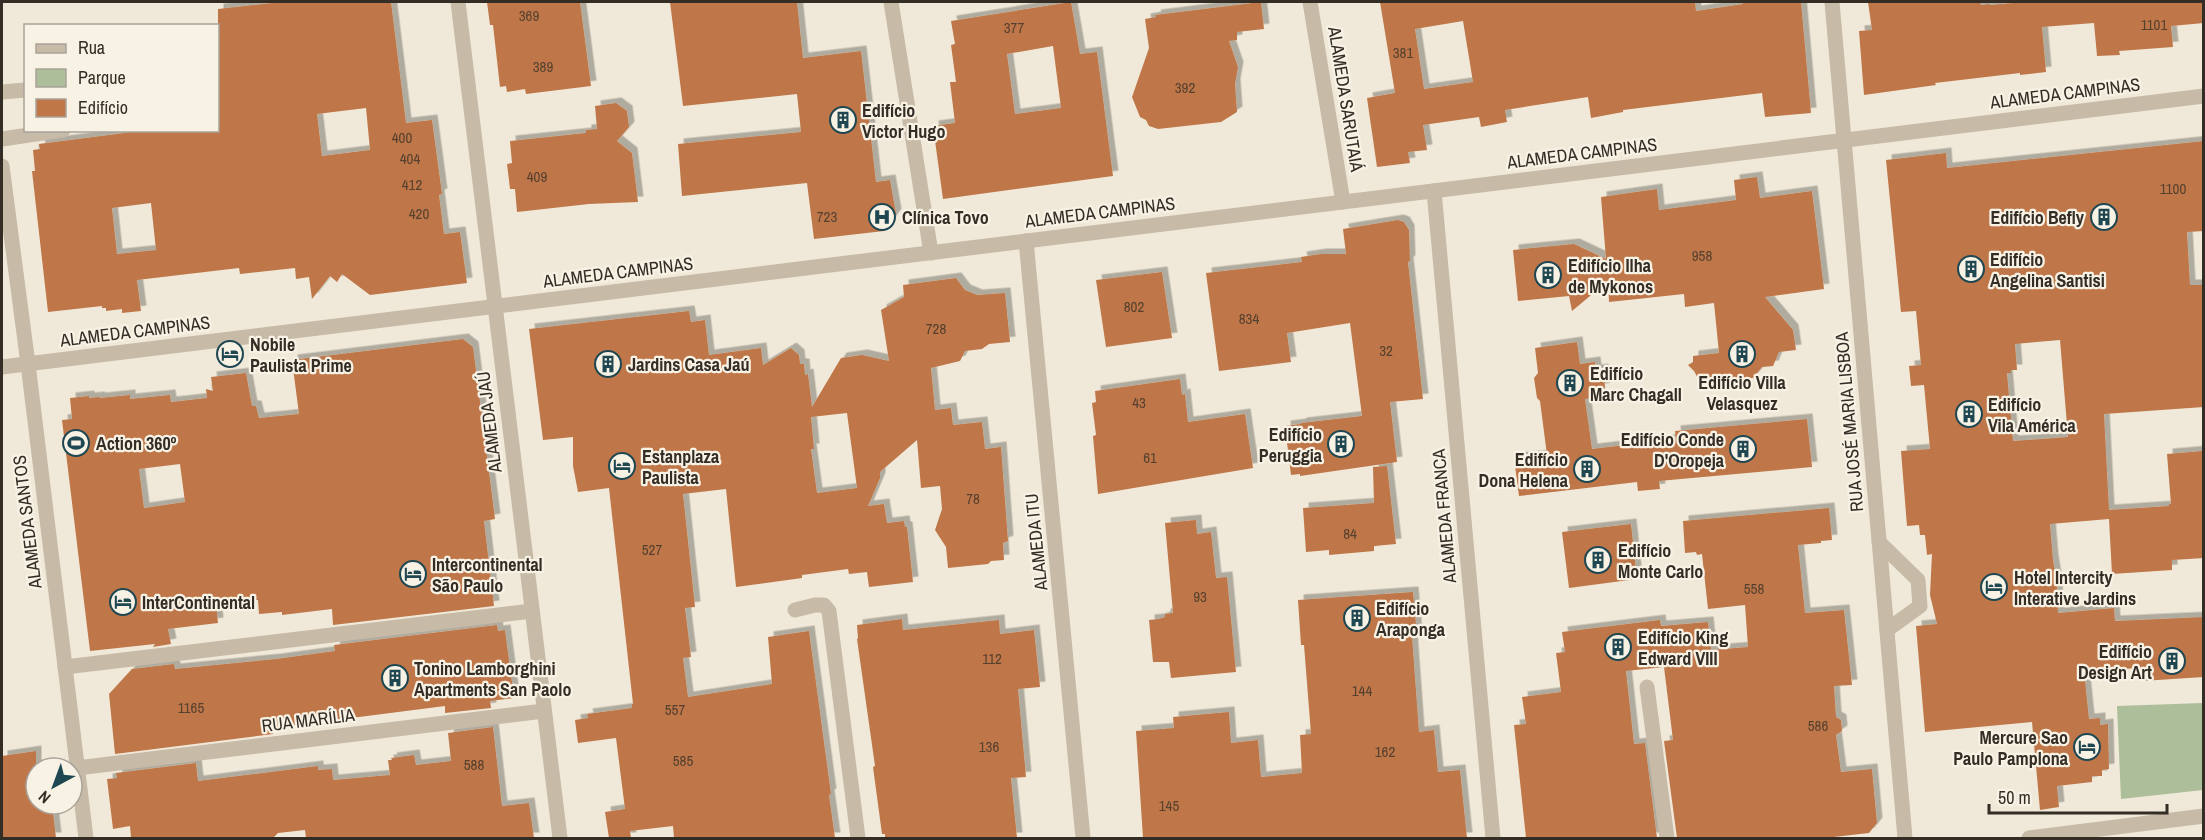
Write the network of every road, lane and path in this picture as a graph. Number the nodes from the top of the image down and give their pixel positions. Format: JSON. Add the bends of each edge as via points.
{"nodes":[{"id":1,"x":458,"y":2,"type":"edge"},
{"id":2,"x":891,"y":2,"type":"edge"},
{"id":3,"x":1310,"y":2,"type":"edge"},
{"id":4,"x":1832,"y":2,"type":"edge"},
{"id":5,"x":24,"y":90,"type":"edge"},
{"id":6,"x":2,"y":92,"type":"edge"},
{"id":7,"x":2204,"y":96,"type":"edge"},
{"id":8,"x":57,"y":132,"type":"edge"},
{"id":9,"x":2,"y":139,"type":"edge"},
{"id":10,"x":1844,"y":140,"type":"junction"},
{"id":11,"x":2,"y":166,"type":"edge"},
{"id":12,"x":1434,"y":191,"type":"junction"},
{"id":13,"x":1343,"y":202,"type":"junction"},
{"id":14,"x":1026,"y":241,"type":"junction"},
{"id":15,"x":931,"y":253,"type":"junction"},
{"id":16,"x":495,"y":306,"type":"junction"},
{"id":17,"x":28,"y":364,"type":"junction"},
{"id":18,"x":2,"y":367,"type":"edge"},
{"id":19,"x":1879,"y":542,"type":"junction"},
{"id":20,"x":795,"y":610,"type":"dead end"},
{"id":21,"x":532,"y":611,"type":"junction"},
{"id":22,"x":1887,"y":630,"type":"junction"},
{"id":23,"x":65,"y":667,"type":"junction"},
{"id":24,"x":1647,"y":687,"type":"dead end"},
{"id":25,"x":544,"y":711,"type":"junction"},
{"id":26,"x":76,"y":756,"type":"edge"},
{"id":27,"x":84,"y":767,"type":"edge"},
{"id":28,"x":83,"y":816,"type":"edge"},
{"id":29,"x":2204,"y":816,"type":"edge"},
{"id":30,"x":86,"y":838,"type":"edge"},
{"id":31,"x":560,"y":838,"type":"edge"},
{"id":32,"x":858,"y":838,"type":"edge"},
{"id":33,"x":1083,"y":838,"type":"edge"},
{"id":34,"x":1493,"y":838,"type":"edge"},
{"id":35,"x":1667,"y":838,"type":"edge"},
{"id":36,"x":1905,"y":838,"type":"edge"},
{"id":37,"x":2029,"y":838,"type":"edge"}],
"edges":[{"from":1,"to":16,"type":"street","name":"ALAMEDA JAÚ"},
{"from":2,"to":15,"type":"street"},
{"from":3,"to":13,"type":"street","name":"ALAMEDA SARUTAIÁ"},
{"from":4,"to":10,"type":"street","name":"RUA JOSÉ MARIA LISBOA"},
{"from":5,"to":6,"type":"street"},
{"from":7,"to":10,"type":"street","name":"ALAMEDA CAMPINAS"},
{"from":8,"to":9,"type":"street"},
{"from":10,"to":12,"type":"street","name":"ALAMEDA CAMPINAS"},
{"from":10,"to":19,"type":"street","name":"RUA JOSÉ MARIA LISBOA"},
{"from":11,"to":17,"type":"street","name":"ALAMEDA SANTOS"},
{"from":12,"to":13,"type":"street","name":"ALAMEDA CAMPINAS"},
{"from":12,"to":34,"type":"street","name":"ALAMEDA FRANCA"},
{"from":13,"to":14,"type":"street","name":"ALAMEDA CAMPINAS"},
{"from":14,"to":15,"type":"street","name":"ALAMEDA CAMPINAS"},
{"from":14,"to":33,"type":"street","name":"ALAMEDA ITU"},
{"from":15,"to":16,"type":"street","name":"ALAMEDA CAMPINAS"},
{"from":16,"to":17,"type":"street","name":"ALAMEDA CAMPINAS"},
{"from":16,"to":21,"type":"street","name":"ALAMEDA JAÚ"},
{"from":17,"to":18,"type":"street","name":"ALAMEDA CAMPINAS"},
{"from":17,"to":23,"type":"street","name":"ALAMEDA SANTOS"},
{"from":19,"to":22,"type":"street","name":"RUA JOSÉ MARIA LISBOA"},
{"from":19,"to":22,"type":"street","via":[[1918,580],[1920,606]]},
{"from":20,"to":32,"type":"street","via":[[815,604],[824,605],[828,611]]},
{"from":21,"to":23,"type":"street"},
{"from":21,"to":25,"type":"street","name":"ALAMEDA JAÚ"},
{"from":22,"to":36,"type":"street","name":"RUA JOSÉ MARIA LISBOA"},
{"from":23,"to":26,"type":"street","name":"ALAMEDA SANTOS"},
{"from":24,"to":35,"type":"street"},
{"from":25,"to":27,"type":"street","name":"RUA MARÍLIA"},
{"from":25,"to":31,"type":"street","name":"ALAMEDA JAÚ"},
{"from":28,"to":30,"type":"street","name":"ALAMEDA SANTOS"},
{"from":29,"to":37,"type":"street"}]}
